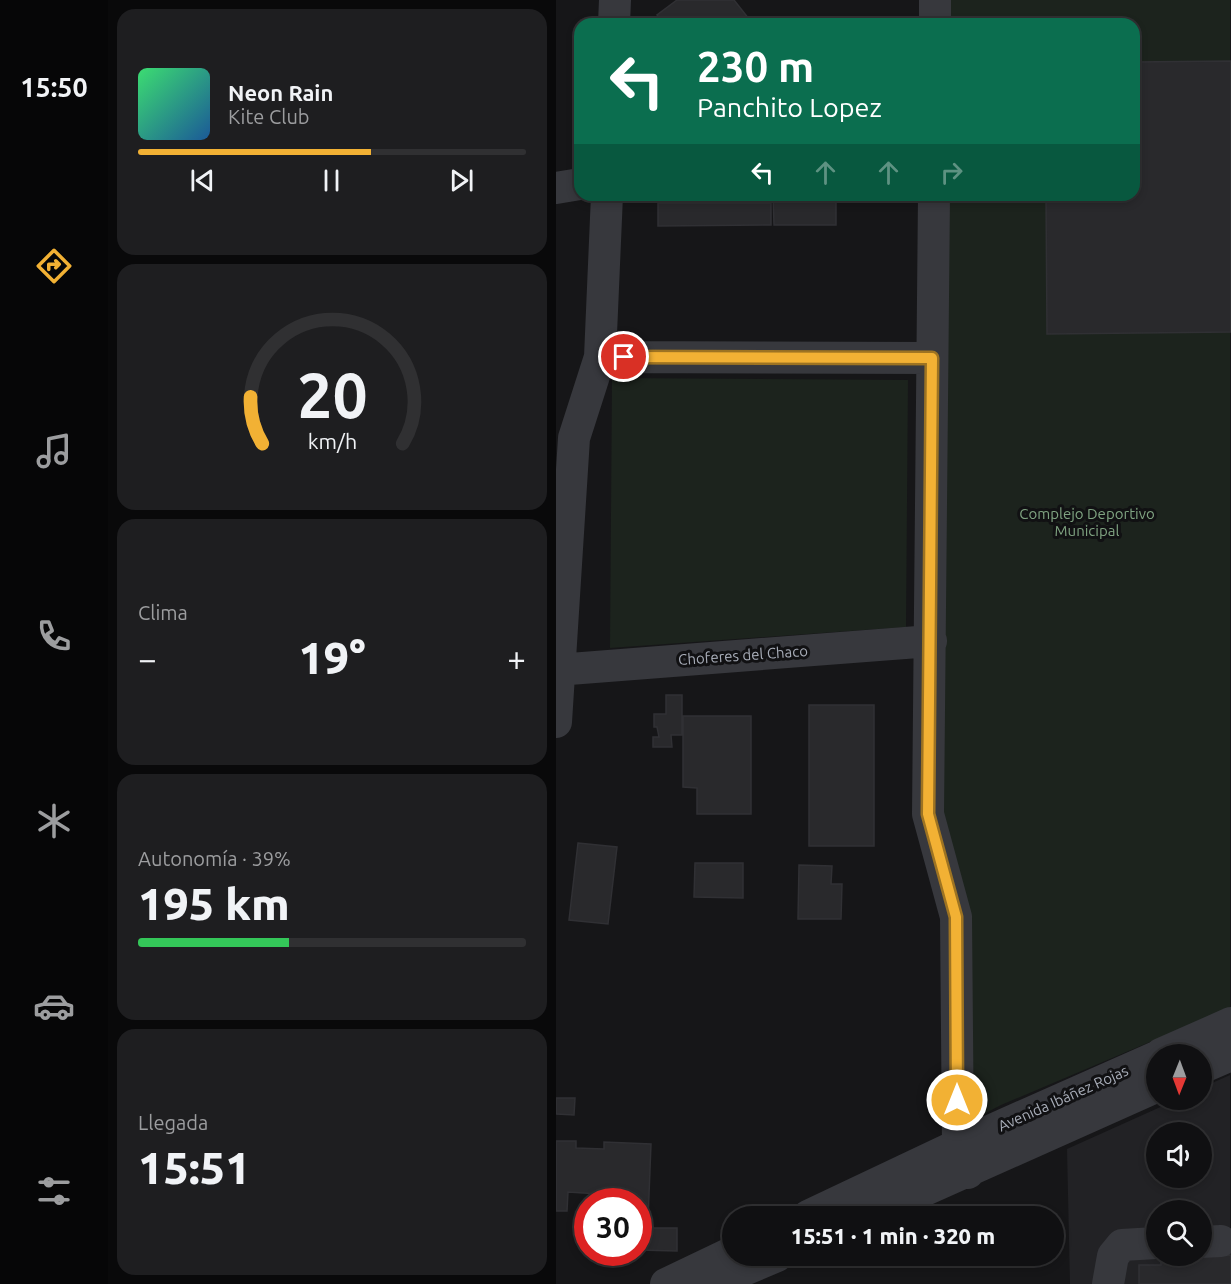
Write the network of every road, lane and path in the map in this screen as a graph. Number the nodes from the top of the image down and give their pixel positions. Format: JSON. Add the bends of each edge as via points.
{"nodes":[{"id":1,"x":615,"y":0,"type":"edge"},
{"id":2,"x":935,"y":0,"type":"edge"},
{"id":3,"x":614,"y":18,"type":"edge"},
{"id":4,"x":935,"y":18,"type":"edge"},
{"id":5,"x":574,"y":185,"type":"edge"},
{"id":6,"x":556,"y":188,"type":"edge"},
{"id":7,"x":607,"y":201,"type":"edge"},
{"id":8,"x":934,"y":201,"type":"edge"},
{"id":9,"x":600,"y":357,"type":"junction"},
{"id":10,"x":932,"y":358,"type":"junction"},
{"id":11,"x":931,"y":641,"type":"junction"},
{"id":12,"x":558,"y":669,"type":"edge"},
{"id":13,"x":556,"y":722,"type":"edge"},
{"id":14,"x":1231,"y":1023,"type":"edge"},
{"id":15,"x":1184,"y":1044,"type":"edge"},
{"id":16,"x":1231,"y":1055,"type":"edge"},
{"id":17,"x":1146,"y":1062,"type":"edge"},
{"id":18,"x":1212,"y":1063,"type":"edge"},
{"id":19,"x":1146,"y":1092,"type":"edge"},
{"id":20,"x":963,"y":1159,"type":"junction"},
{"id":21,"x":835,"y":1206,"type":"edge"},
{"id":22,"x":884,"y":1206,"type":"edge"},
{"id":23,"x":1146,"y":1244,"type":"edge"},
{"id":24,"x":722,"y":1257,"type":"edge"},
{"id":25,"x":753,"y":1266,"type":"edge"},
{"id":26,"x":666,"y":1284,"type":"edge"},
{"id":27,"x":711,"y":1284,"type":"edge"},
{"id":28,"x":1108,"y":1284,"type":"edge"}],
"edges":[{"from":1,"to":3,"type":"street"},
{"from":2,"to":4,"type":"street"},
{"from":5,"to":6,"type":"street"},
{"from":7,"to":9,"type":"street"},
{"from":8,"to":10,"type":"street"},
{"from":9,"to":10,"type":"street"},
{"from":9,"to":12,"type":"street","via":[[574,438]]},
{"from":10,"to":11,"type":"street"},
{"from":11,"to":12,"type":"street","name":"Choferes del Chaco"},
{"from":11,"to":20,"type":"street","via":[[928,814],[956,917]]},
{"from":12,"to":13,"type":"street"},
{"from":14,"to":15,"type":"street"},
{"from":16,"to":18,"type":"street"},
{"from":17,"to":20,"type":"street","name":"Avenida Ibáñez Rojas"},
{"from":19,"to":20,"type":"street","name":"Avenida Ibáñez Rojas"},
{"from":20,"to":21,"type":"street","name":"Avenida Ibáñez Rojas"},
{"from":20,"to":22,"type":"street","name":"Avenida Ibáñez Rojas"},
{"from":23,"to":28,"type":"street","via":[[1122,1245],[1113,1256]]},
{"from":24,"to":26,"type":"street"},
{"from":25,"to":27,"type":"street"}]}
